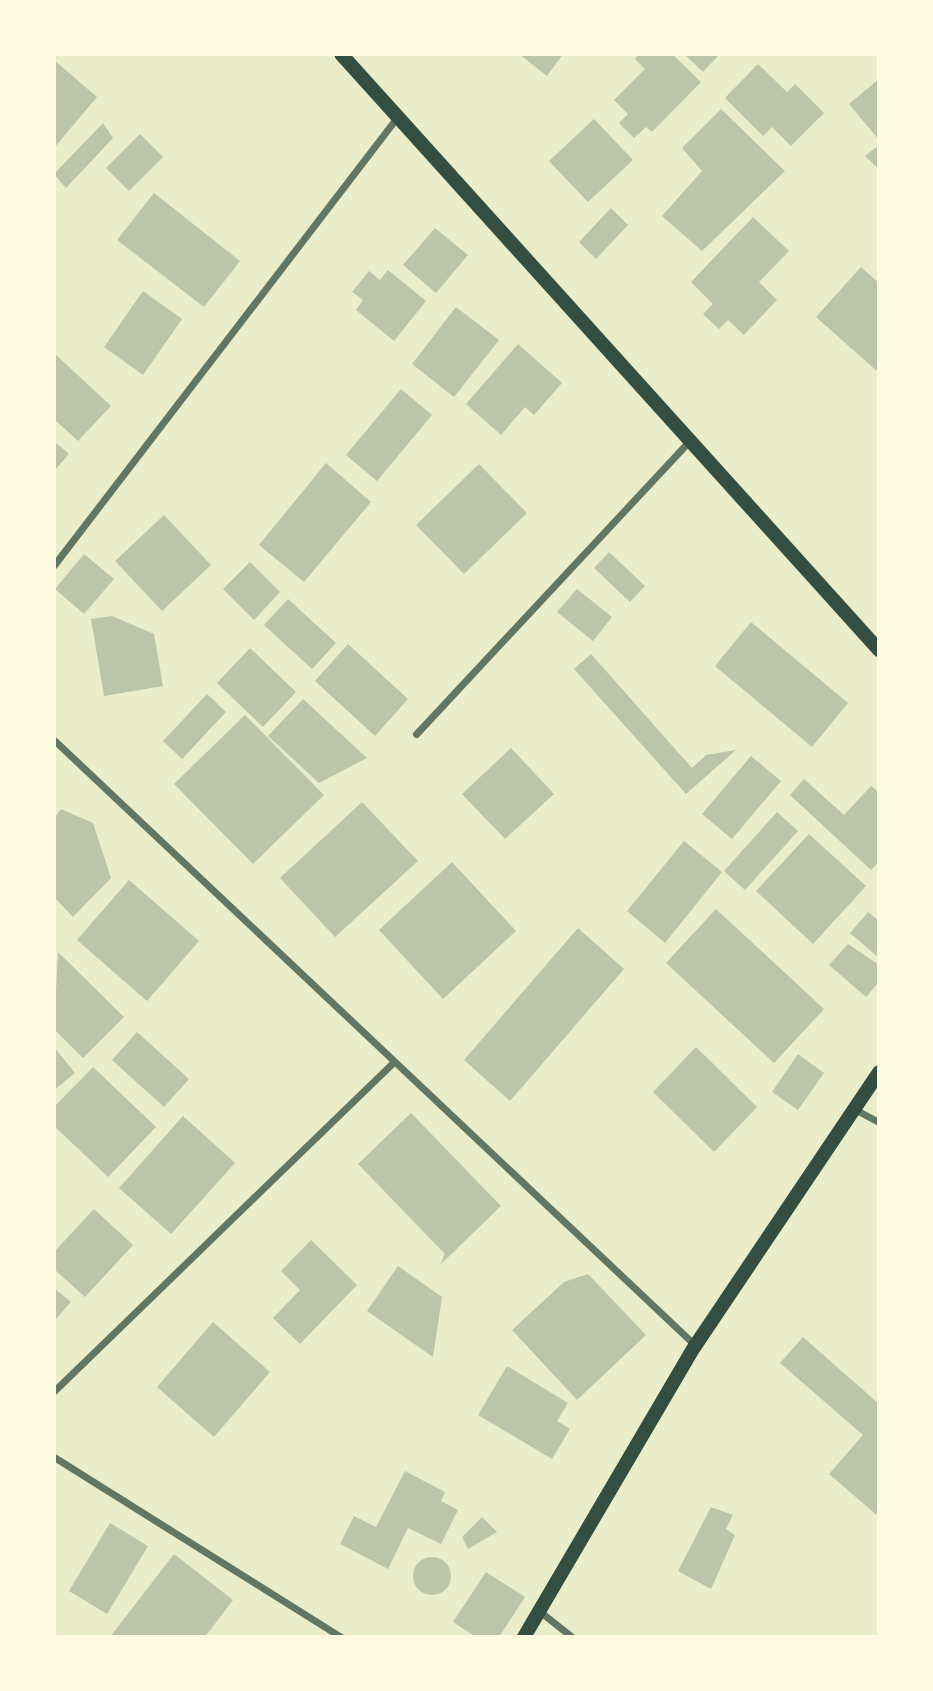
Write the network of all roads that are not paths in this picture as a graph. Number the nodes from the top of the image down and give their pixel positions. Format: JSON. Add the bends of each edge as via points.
{"nodes":[{"id":1,"x":341,"y":54,"type":"edge"},
{"id":2,"x":398,"y":116,"type":"junction"},
{"id":3,"x":690,"y":439,"type":"junction"},
{"id":4,"x":54,"y":565,"type":"edge"},
{"id":5,"x":879,"y":650,"type":"edge"},
{"id":6,"x":416,"y":734,"type":"dead end"},
{"id":7,"x":54,"y":740,"type":"edge"},
{"id":8,"x":391,"y":1064,"type":"junction"},
{"id":9,"x":879,"y":1072,"type":"edge"},
{"id":10,"x":858,"y":1111,"type":"junction"},
{"id":11,"x":879,"y":1122,"type":"edge"},
{"id":12,"x":695,"y":1346,"type":"junction"},
{"id":13,"x":54,"y":1391,"type":"edge"},
{"id":14,"x":54,"y":1457,"type":"edge"},
{"id":15,"x":537,"y":1610,"type":"junction"},
{"id":16,"x":341,"y":1637,"type":"edge"},
{"id":17,"x":524,"y":1637,"type":"edge"},
{"id":18,"x":572,"y":1637,"type":"edge"}],
"edges":[{"from":1,"to":2,"type":"main road"},
{"from":2,"to":3,"type":"main road"},
{"from":2,"to":4,"type":"street"},
{"from":3,"to":5,"type":"main road"},
{"from":3,"to":6,"type":"street"},
{"from":7,"to":8,"type":"street"},
{"from":8,"to":12,"type":"street"},
{"from":8,"to":13,"type":"street"},
{"from":9,"to":10,"type":"main road"},
{"from":10,"to":11,"type":"street"},
{"from":10,"to":12,"type":"main road"},
{"from":12,"to":15,"type":"main road"},
{"from":14,"to":16,"type":"street"},
{"from":15,"to":17,"type":"main road"},
{"from":15,"to":18,"type":"street"}]}
